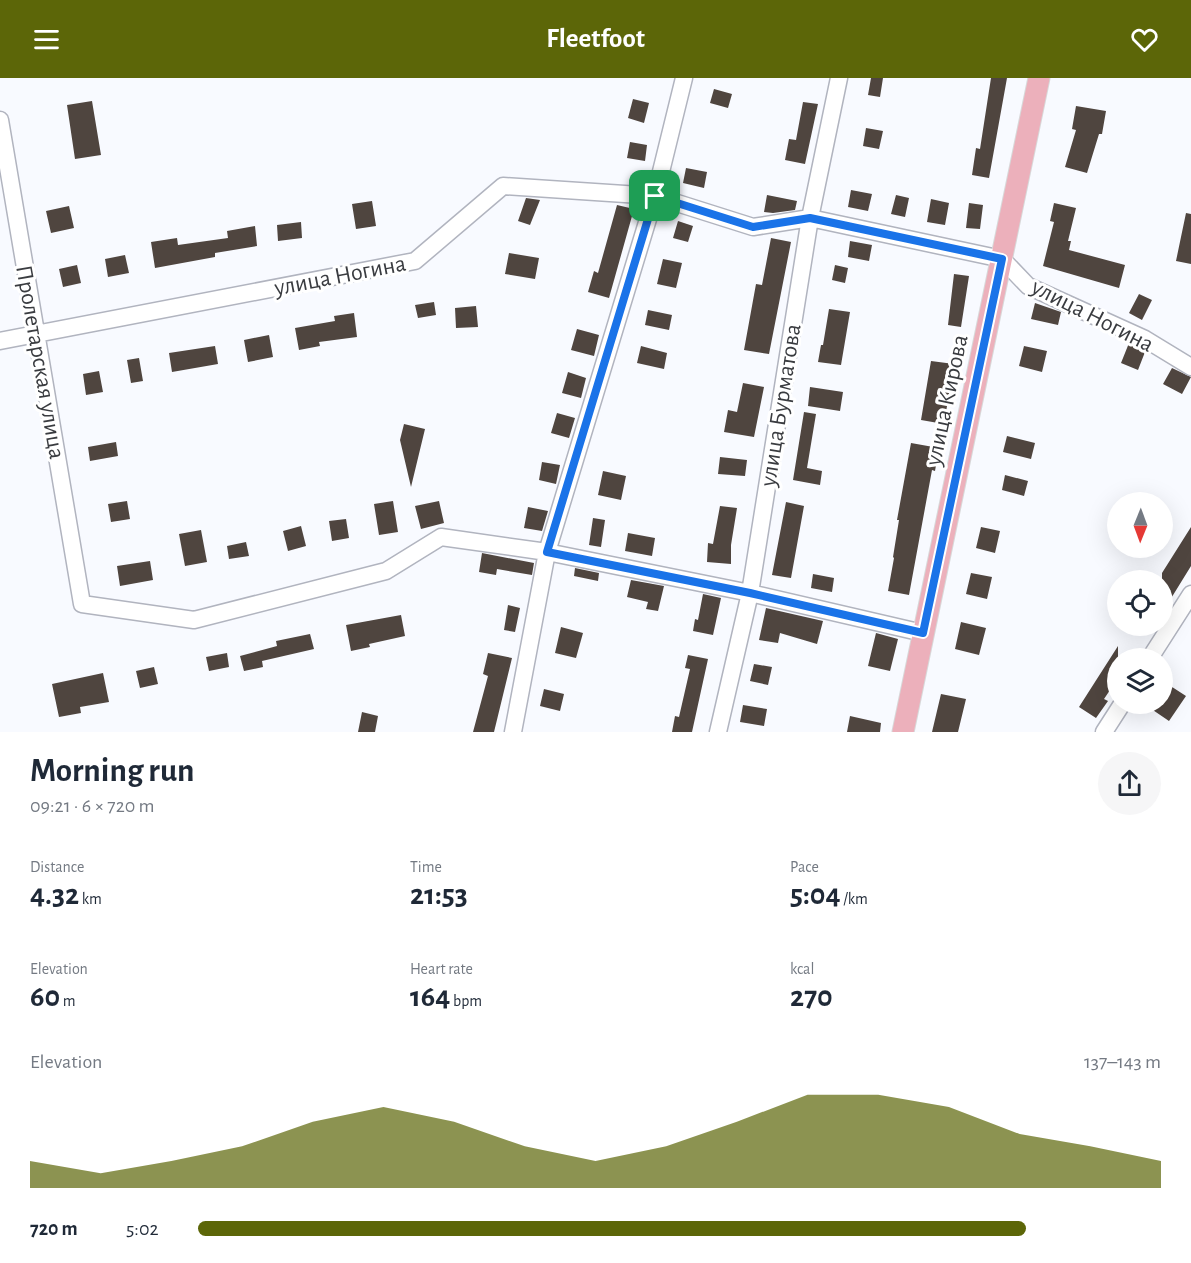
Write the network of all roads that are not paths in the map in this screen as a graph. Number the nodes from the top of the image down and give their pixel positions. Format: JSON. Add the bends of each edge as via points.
{"nodes":[{"id":1,"x":684,"y":78,"type":"edge"},
{"id":2,"x":839,"y":78,"type":"edge"},
{"id":3,"x":1039,"y":78,"type":"edge"},
{"id":4,"x":0,"y":120,"type":"edge"},
{"id":5,"x":655,"y":196,"type":"junction"},
{"id":6,"x":810,"y":218,"type":"junction"},
{"id":7,"x":1002,"y":259,"type":"junction"},
{"id":8,"x":36,"y":334,"type":"junction"},
{"id":9,"x":0,"y":341,"type":"edge"},
{"id":10,"x":1191,"y":367,"type":"edge"},
{"id":11,"x":547,"y":552,"type":"junction"},
{"id":12,"x":750,"y":593,"type":"junction"},
{"id":13,"x":1191,"y":594,"type":"edge"},
{"id":14,"x":923,"y":633,"type":"junction"},
{"id":15,"x":1156,"y":648,"type":"edge"},
{"id":16,"x":1116,"y":714,"type":"edge"},
{"id":17,"x":513,"y":732,"type":"edge"},
{"id":18,"x":718,"y":732,"type":"edge"},
{"id":19,"x":903,"y":732,"type":"edge"},
{"id":20,"x":1104,"y":732,"type":"edge"}],
"edges":[{"from":1,"to":5,"type":"street"},
{"from":2,"to":6,"type":"street","name":"улица Бурматова"},
{"from":3,"to":7,"type":"main road","name":"улица Кирова"},
{"from":4,"to":8,"type":"street","name":"Пролетарская улица"},
{"from":5,"to":6,"type":"street","name":"улица Ногина","via":[[753,227]]},
{"from":5,"to":8,"type":"street","name":"улица Ногина","via":[[503,186],[415,261]]},
{"from":5,"to":11,"type":"street"},
{"from":6,"to":7,"type":"street","name":"улица Ногина"},
{"from":6,"to":12,"type":"street","name":"улица Бурматова"},
{"from":7,"to":10,"type":"street","name":"улица Ногина","via":[[1028,286],[1145,339]]},
{"from":7,"to":14,"type":"main road","name":"улица Кирова"},
{"from":8,"to":9,"type":"street","name":"улица Ногина"},
{"from":8,"to":11,"type":"street","name":"Пролетарская улица","via":[[82,604],[194,620],[386,571],[441,537]]},
{"from":11,"to":12,"type":"street"},
{"from":11,"to":17,"type":"street"},
{"from":12,"to":14,"type":"street"},
{"from":12,"to":18,"type":"street","name":"улица Бурматова"},
{"from":13,"to":15,"type":"street"},
{"from":14,"to":19,"type":"main road","name":"улица Кирова"},
{"from":16,"to":20,"type":"street"}]}
